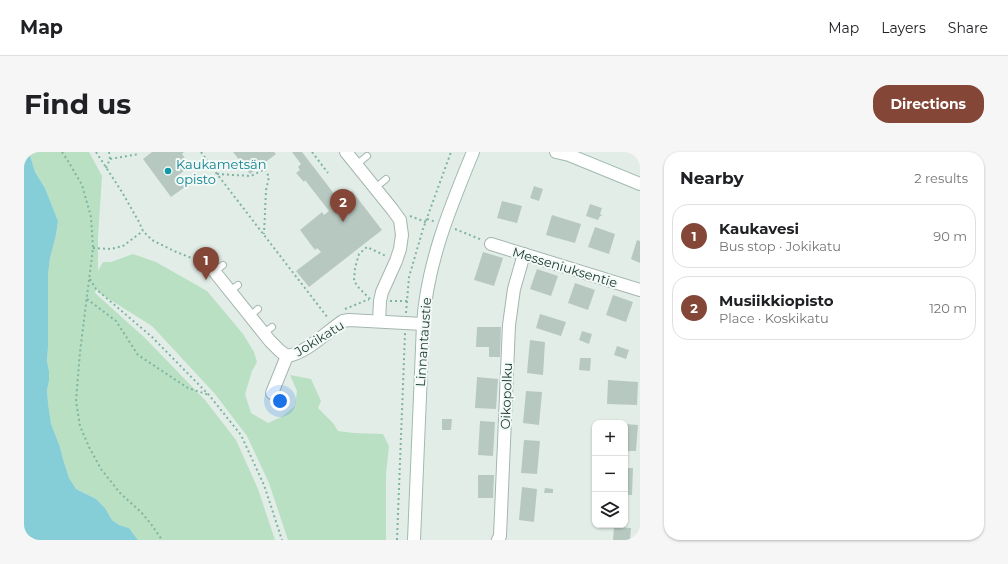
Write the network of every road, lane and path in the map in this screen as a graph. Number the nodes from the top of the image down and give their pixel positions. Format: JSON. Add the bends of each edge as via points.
{"nodes":[{"id":1,"x":62,"y":152,"type":"edge"},
{"id":2,"x":96,"y":152,"type":"edge"},
{"id":3,"x":109,"y":152,"type":"edge"},
{"id":4,"x":201,"y":152,"type":"edge"},
{"id":5,"x":312,"y":152,"type":"edge"},
{"id":6,"x":346,"y":152,"type":"edge"},
{"id":7,"x":473,"y":152,"type":"edge"},
{"id":8,"x":556,"y":152,"type":"edge"},
{"id":9,"x":632,"y":152,"type":"edge"},
{"id":10,"x":139,"y":154,"type":"dead end"},
{"id":11,"x":567,"y":154,"type":"edge"},
{"id":12,"x":640,"y":155,"type":"edge"},
{"id":13,"x":368,"y":156,"type":"dead end"},
{"id":14,"x":110,"y":159,"type":"junction"},
{"id":15,"x":356,"y":165,"type":"junction"},
{"id":16,"x":106,"y":168,"type":"junction"},
{"id":17,"x":328,"y":173,"type":"dead end"},
{"id":18,"x":217,"y":174,"type":"junction"},
{"id":19,"x":386,"y":179,"type":"dead end"},
{"id":20,"x":640,"y":184,"type":"edge"},
{"id":21,"x":375,"y":188,"type":"junction"},
{"id":22,"x":427,"y":219,"type":"dead end"},
{"id":23,"x":444,"y":225,"type":"junction"},
{"id":24,"x":143,"y":231,"type":"junction"},
{"id":25,"x":264,"y":236,"type":"junction"},
{"id":26,"x":491,"y":244,"type":"joint"},
{"id":27,"x":93,"y":248,"type":"junction"},
{"id":28,"x":205,"y":253,"type":"dead end"},
{"id":29,"x":524,"y":254,"type":"junction"},
{"id":30,"x":396,"y":261,"type":"junction"},
{"id":31,"x":216,"y":268,"type":"junction"},
{"id":32,"x":89,"y":279,"type":"junction"},
{"id":33,"x":640,"y":290,"type":"edge"},
{"id":34,"x":87,"y":299,"type":"junction"},
{"id":35,"x":371,"y":300,"type":"dead end"},
{"id":36,"x":330,"y":320,"type":"dead end"},
{"id":37,"x":379,"y":321,"type":"junction"},
{"id":38,"x":423,"y":324,"type":"junction"},
{"id":39,"x":287,"y":356,"type":"junction"},
{"id":40,"x":272,"y":393,"type":"dead end"},
{"id":41,"x":209,"y":395,"type":"junction"},
{"id":42,"x":162,"y":540,"type":"edge"},
{"id":43,"x":282,"y":540,"type":"edge"},
{"id":44,"x":414,"y":540,"type":"edge"},
{"id":45,"x":498,"y":540,"type":"edge"}],
"edges":[{"from":1,"to":27,"type":"path","via":[[82,185],[91,217]]},
{"from":2,"to":16,"type":"path"},
{"from":3,"to":14,"type":"path"},
{"from":4,"to":18,"type":"path"},
{"from":5,"to":17,"type":"path"},
{"from":6,"to":15,"type":"street"},
{"from":7,"to":23,"type":"street","name":"Linnantaustie"},
{"from":8,"to":11,"type":"street"},
{"from":9,"to":12,"type":"path"},
{"from":10,"to":14,"type":"path"},
{"from":11,"to":20,"type":"street"},
{"from":13,"to":15,"type":"lane"},
{"from":14,"to":16,"type":"path"},
{"from":15,"to":21,"type":"street"},
{"from":16,"to":24,"type":"path"},
{"from":18,"to":25,"type":"path"},
{"from":18,"to":25,"type":"path","via":[[250,176],[265,168],[269,177]]},
{"from":19,"to":21,"type":"lane"},
{"from":21,"to":30,"type":"street","via":[[400,220],[402,235]]},
{"from":22,"to":23,"type":"path"},
{"from":23,"to":26,"type":"path"},
{"from":23,"to":38,"type":"street","name":"Linnantaustie","via":[[434,254],[424,304]]},
{"from":24,"to":27,"type":"path","via":[[123,246],[111,249]]},
{"from":24,"to":31,"type":"path","via":[[152,240]]},
{"from":25,"to":36,"type":"path"},
{"from":26,"to":29,"type":"street","name":"Messeniuksentie"},
{"from":27,"to":32,"type":"path"},
{"from":28,"to":31,"type":"lane"},
{"from":29,"to":33,"type":"street","name":"Messeniuksentie"},
{"from":29,"to":45,"type":"street","name":"Oikopolku","via":[[514,289],[509,325]]},
{"from":30,"to":35,"type":"path","via":[[367,247],[359,254],[354,281]]},
{"from":30,"to":37,"type":"street","via":[[381,296]]},
{"from":31,"to":39,"type":"street","name":"Jokikatu"},
{"from":32,"to":34,"type":"path"},
{"from":32,"to":41,"type":"path","via":[[96,289],[152,337]]},
{"from":34,"to":41,"type":"path","via":[[116,321],[138,355],[188,388]]},
{"from":34,"to":42,"type":"path","via":[[76,401],[80,426],[101,469],[120,493],[142,512]]},
{"from":37,"to":38,"type":"street","name":"Jokikatu"},
{"from":37,"to":39,"type":"street","name":"Jokikatu","via":[[343,321],[298,353]]},
{"from":38,"to":44,"type":"street","name":"Linnantaustie"},
{"from":39,"to":40,"type":"street","name":"Jokikatu"},
{"from":41,"to":43,"type":"path","via":[[241,435],[264,486]]}]}
